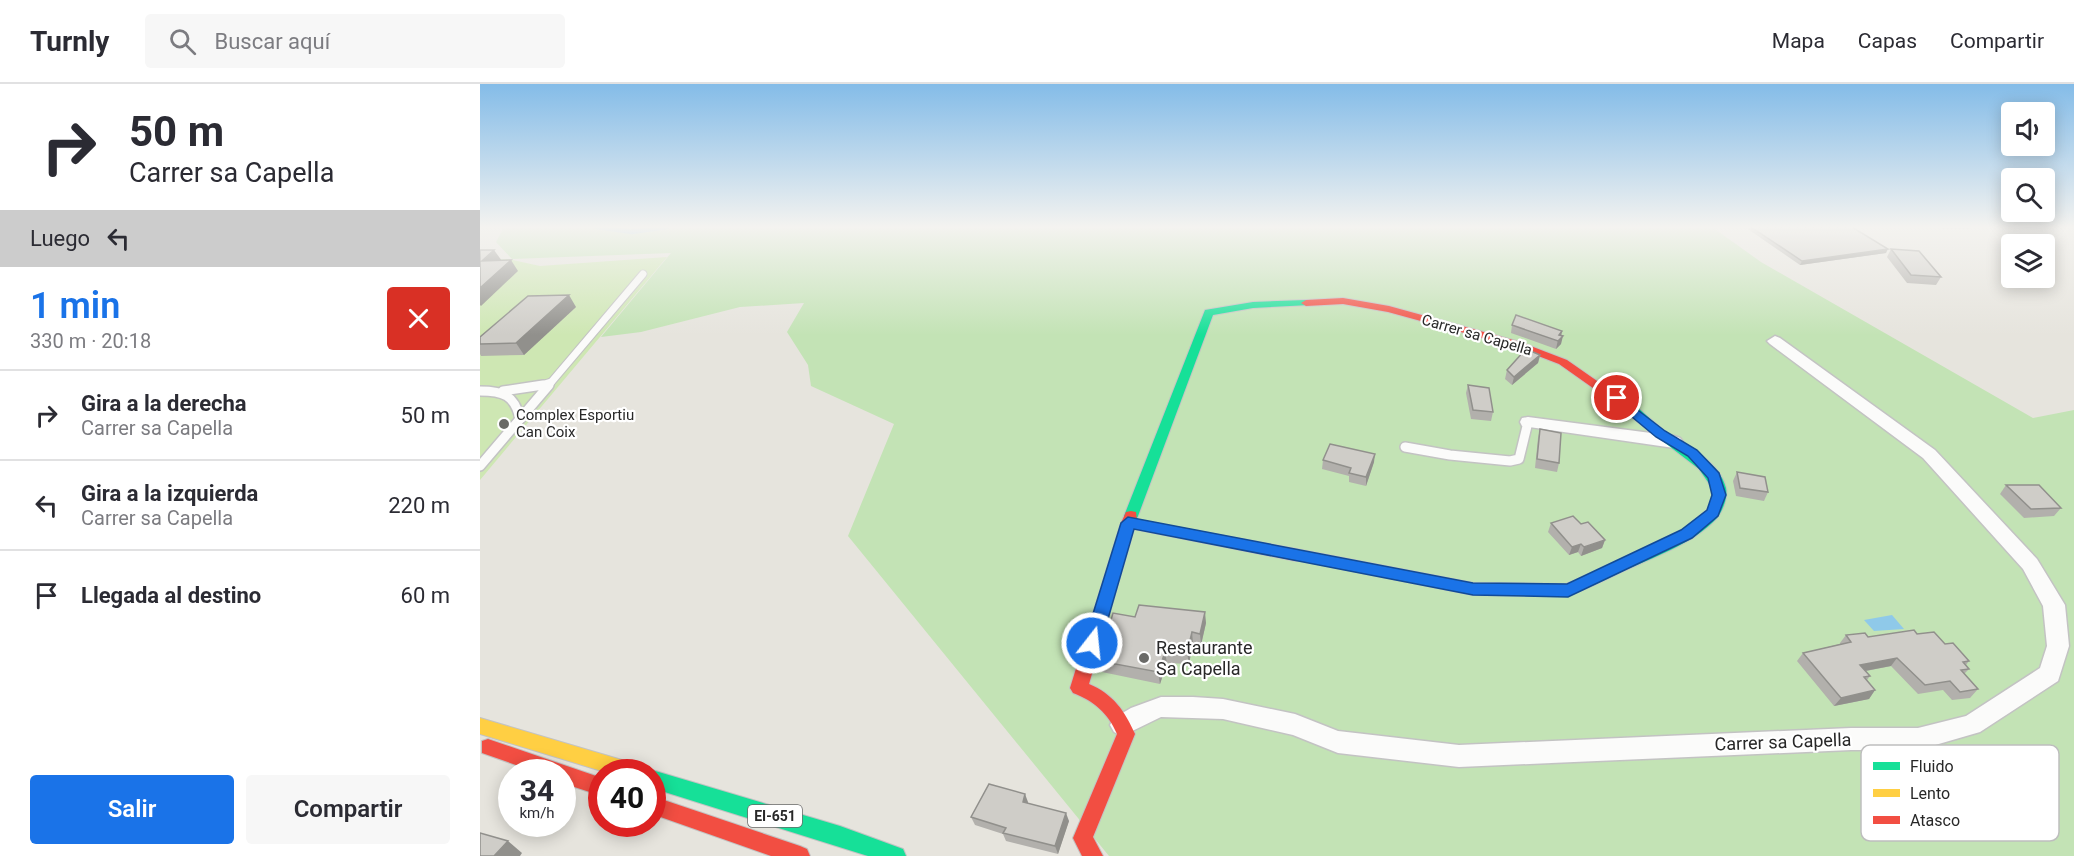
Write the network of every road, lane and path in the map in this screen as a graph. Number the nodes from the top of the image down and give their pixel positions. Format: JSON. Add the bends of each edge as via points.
{"nodes":[{"id":1,"x":643,"y":274,"type":"dead end"},
{"id":2,"x":1775,"y":341,"type":"dead end"},
{"id":3,"x":553,"y":381,"type":"junction"},
{"id":4,"x":480,"y":391,"type":"edge"},
{"id":5,"x":502,"y":391,"type":"junction"},
{"id":6,"x":520,"y":419,"type":"junction"},
{"id":7,"x":1528,"y":422,"type":"joint"},
{"id":8,"x":1674,"y":442,"type":"junction"},
{"id":9,"x":1405,"y":447,"type":"dead end"},
{"id":10,"x":480,"y":466,"type":"edge"},
{"id":11,"x":1128,"y":523,"type":"junction"},
{"id":12,"x":1122,"y":725,"type":"junction"},
{"id":13,"x":480,"y":726,"type":"edge"},
{"id":14,"x":480,"y":744,"type":"edge"},
{"id":15,"x":521,"y":759,"type":"edge"},
{"id":16,"x":589,"y":759,"type":"edge"},
{"id":17,"x":666,"y":783,"type":"edge"},
{"id":18,"x":666,"y":810,"type":"edge"},
{"id":19,"x":800,"y":856,"type":"edge"},
{"id":20,"x":896,"y":856,"type":"edge"},
{"id":21,"x":1093,"y":856,"type":"edge"}],
"edges":[{"from":1,"to":3,"type":"lane"},
{"from":2,"to":12,"type":"street","name":"Carrer sa Capella","via":[[1929,454],[2030,564],[2054,605],[2058,646],[2050,674],[1972,724],[1918,739],[1459,756],[1338,742],[1295,725],[1193,706],[1161,707]]},
{"from":3,"to":5,"type":"lane","via":[[533,388]]},
{"from":3,"to":6,"type":"lane"},
{"from":4,"to":5,"type":"lane"},
{"from":5,"to":6,"type":"lane","via":[[519,407]]},
{"from":6,"to":10,"type":"lane"},
{"from":7,"to":8,"type":"street"},
{"from":7,"to":9,"type":"lane","via":[[1519,459],[1510,461]]},
{"from":8,"to":11,"type":"street","name":"Carrer sa Capella","via":[[1692,453],[1714,476],[1719,495],[1713,513],[1686,534],[1568,591],[1473,589]]},
{"from":8,"to":11,"type":"street","name":"Carrer sa Capella","via":[[1563,362],[1516,344],[1389,309],[1343,301],[1253,305],[1209,312]]},
{"from":11,"to":12,"type":"street","name":"Carrer sa Capella","via":[[1079,688],[1106,698]]},
{"from":12,"to":21,"type":"street","via":[[1126,735],[1083,838]]},
{"from":13,"to":16,"type":"street"},
{"from":14,"to":15,"type":"street"},
{"from":17,"to":20,"type":"street","number":"EI-651"},
{"from":18,"to":19,"type":"street","number":"EI-651"}]}
